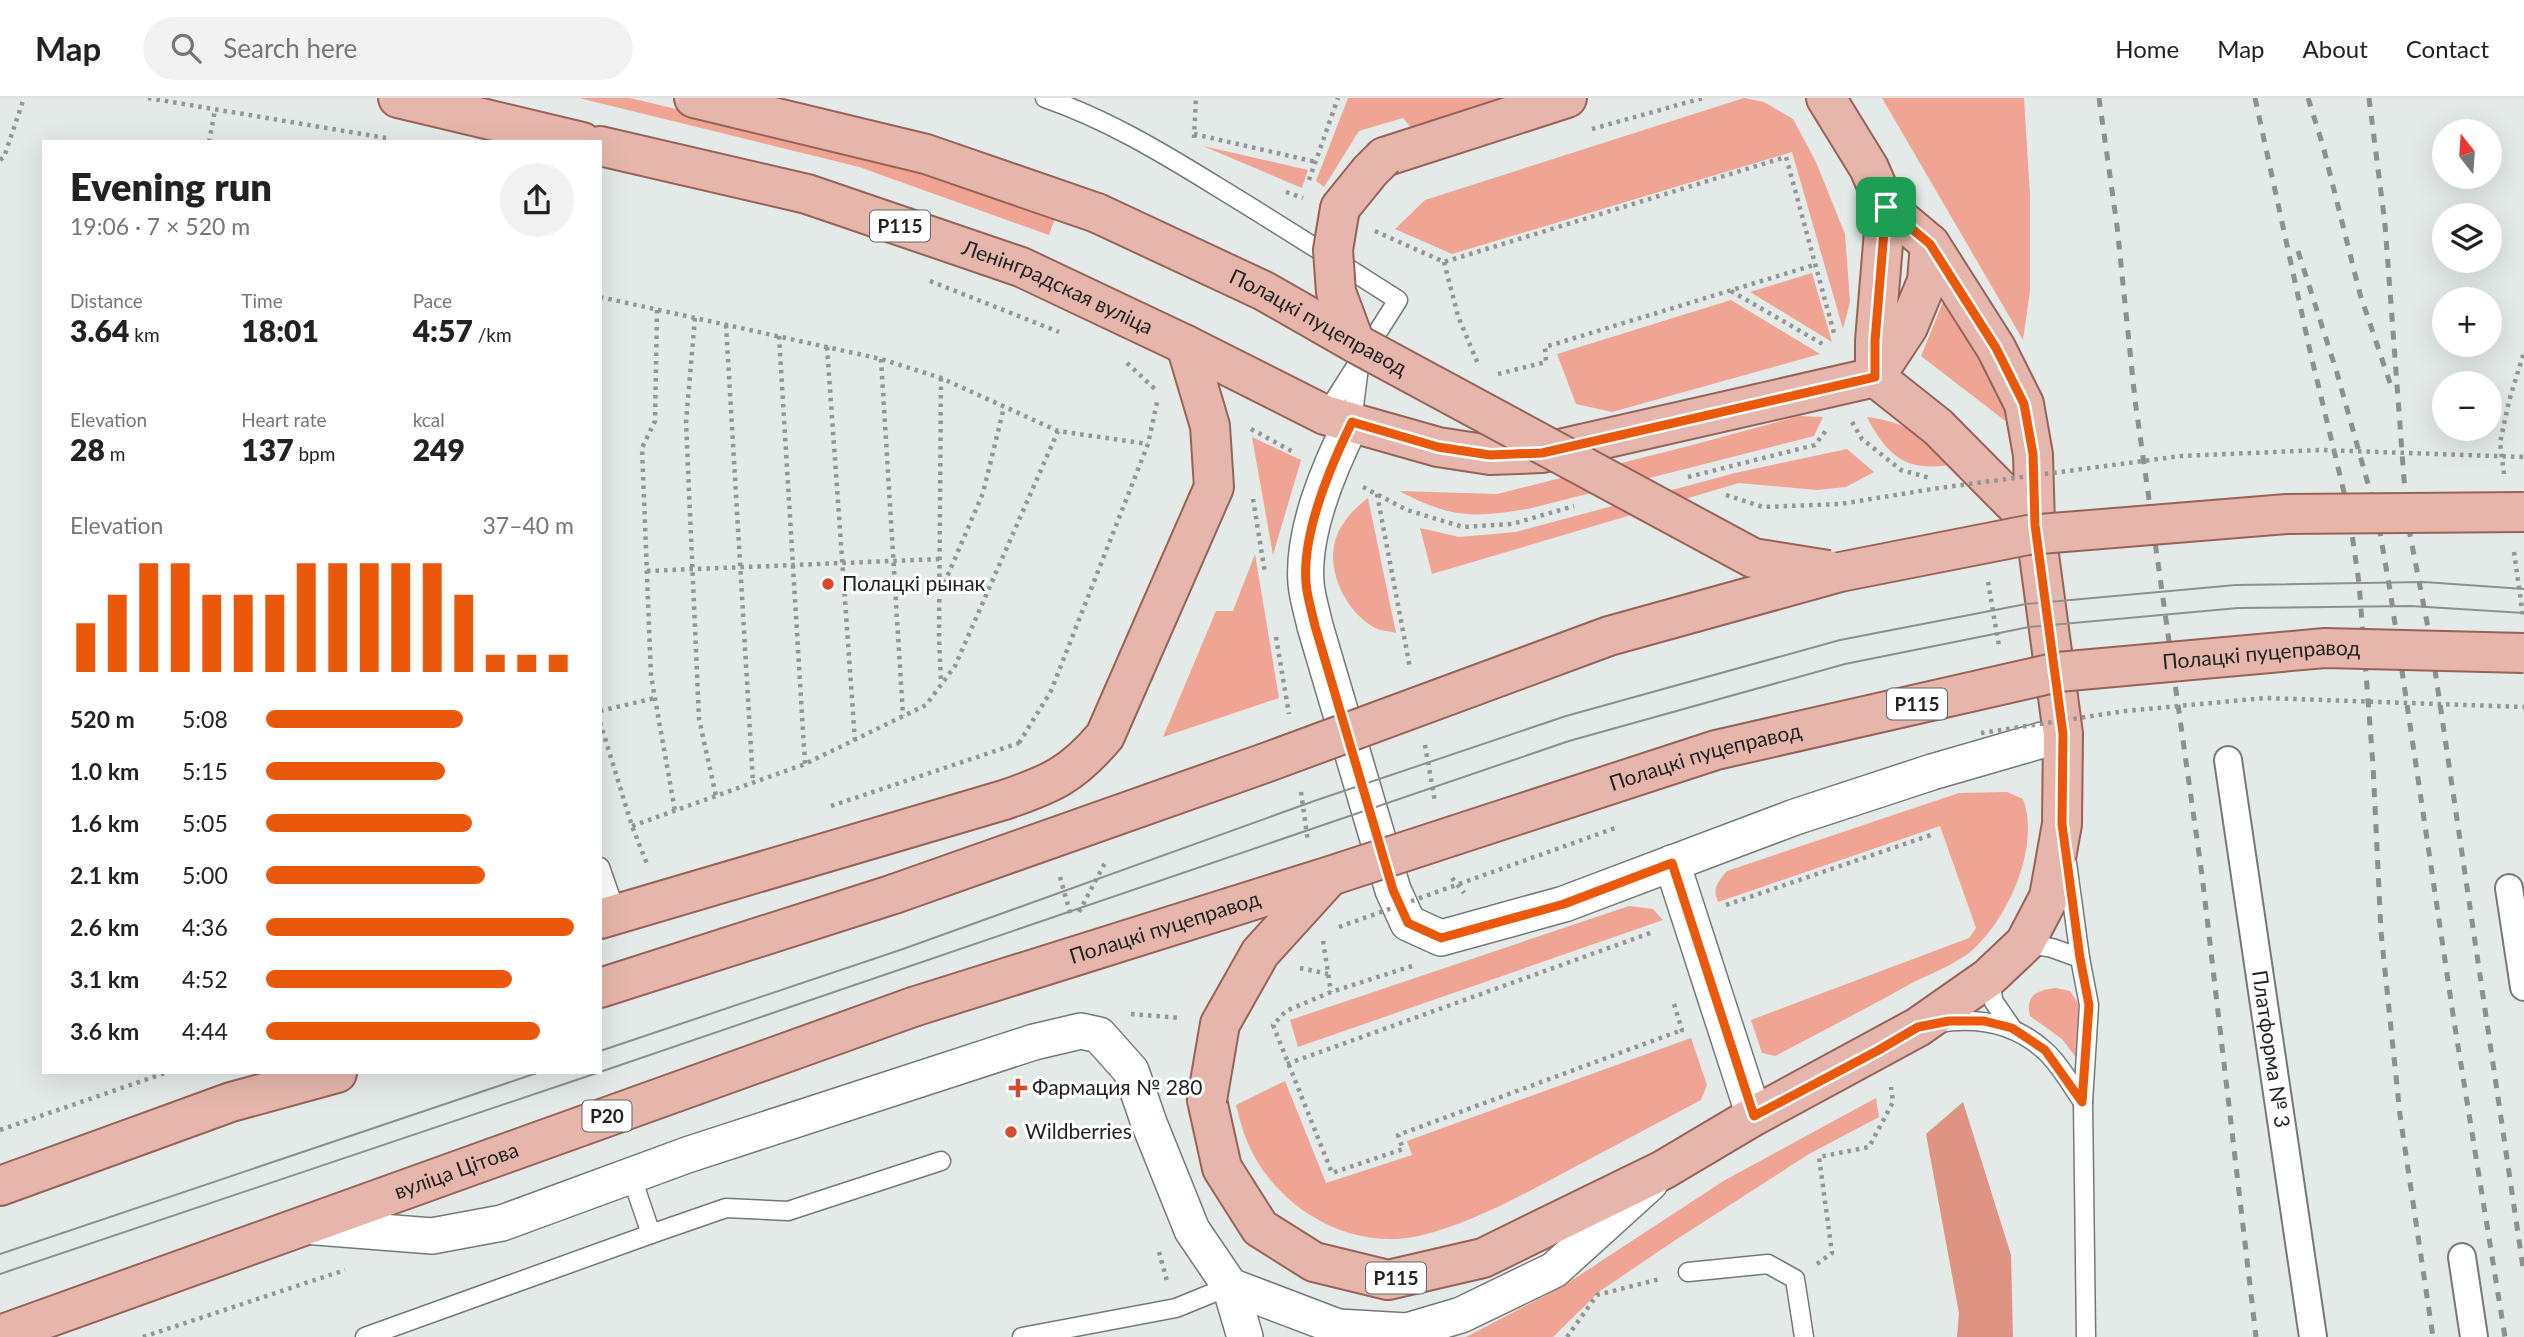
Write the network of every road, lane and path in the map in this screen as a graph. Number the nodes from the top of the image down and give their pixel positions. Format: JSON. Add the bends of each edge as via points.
{"nodes":[{"id":1,"x":24,"y":98,"type":"edge"},
{"id":2,"x":148,"y":98,"type":"edge"},
{"id":3,"x":398,"y":98,"type":"edge"},
{"id":4,"x":694,"y":98,"type":"edge"},
{"id":5,"x":1045,"y":98,"type":"edge"},
{"id":6,"x":1196,"y":98,"type":"edge"},
{"id":7,"x":1339,"y":98,"type":"edge"},
{"id":8,"x":1567,"y":98,"type":"edge"},
{"id":9,"x":1826,"y":98,"type":"edge"},
{"id":10,"x":215,"y":110,"type":"junction"},
{"id":11,"x":1194,"y":134,"type":"junction"},
{"id":12,"x":209,"y":140,"type":"edge"},
{"id":13,"x":398,"y":140,"type":"dead end"},
{"id":14,"x":574,"y":140,"type":"edge"},
{"id":15,"x":602,"y":146,"type":"edge"},
{"id":16,"x":1193,"y":148,"type":"dead end"},
{"id":17,"x":0,"y":160,"type":"edge"},
{"id":18,"x":1316,"y":162,"type":"junction"},
{"id":19,"x":1278,"y":188,"type":"dead end"},
{"id":20,"x":1303,"y":199,"type":"junction"},
{"id":21,"x":1314,"y":204,"type":"dead end"},
{"id":22,"x":1886,"y":207,"type":"junction"},
{"id":23,"x":1366,"y":238,"type":"dead end"},
{"id":24,"x":1930,"y":244,"type":"junction"},
{"id":25,"x":1444,"y":262,"type":"junction"},
{"id":26,"x":1814,"y":265,"type":"junction"},
{"id":27,"x":917,"y":276,"type":"dead end"},
{"id":28,"x":1730,"y":291,"type":"junction"},
{"id":29,"x":602,"y":297,"type":"edge"},
{"id":30,"x":657,"y":309,"type":"junction"},
{"id":31,"x":695,"y":318,"type":"junction"},
{"id":32,"x":726,"y":325,"type":"junction"},
{"id":33,"x":779,"y":336,"type":"junction"},
{"id":34,"x":1069,"y":336,"type":"dead end"},
{"id":35,"x":1836,"y":341,"type":"dead end"},
{"id":36,"x":1186,"y":345,"type":"junction"},
{"id":37,"x":827,"y":347,"type":"junction"},
{"id":38,"x":1829,"y":347,"type":"dead end"},
{"id":39,"x":1357,"y":352,"type":"junction"},
{"id":40,"x":1120,"y":356,"type":"dead end"},
{"id":41,"x":881,"y":359,"type":"junction"},
{"id":42,"x":1466,"y":361,"type":"dead end"},
{"id":43,"x":1875,"y":377,"type":"junction"},
{"id":44,"x":941,"y":378,"type":"junction"},
{"id":45,"x":1503,"y":381,"type":"dead end"},
{"id":46,"x":1004,"y":407,"type":"junction"},
{"id":47,"x":1339,"y":419,"type":"junction"},
{"id":48,"x":1058,"y":431,"type":"junction"},
{"id":49,"x":1148,"y":444,"type":"junction"},
{"id":50,"x":2524,"y":457,"type":"edge"},
{"id":51,"x":1683,"y":481,"type":"dead end"},
{"id":52,"x":1694,"y":484,"type":"dead end"},
{"id":53,"x":1252,"y":491,"type":"dead end"},
{"id":54,"x":1717,"y":492,"type":"dead end"},
{"id":55,"x":2524,"y":512,"type":"edge"},
{"id":56,"x":2035,"y":525,"type":"junction"},
{"id":57,"x":940,"y":559,"type":"junction"},
{"id":58,"x":893,"y":561,"type":"junction"},
{"id":59,"x":842,"y":563,"type":"junction"},
{"id":60,"x":793,"y":565,"type":"junction"},
{"id":61,"x":741,"y":567,"type":"junction"},
{"id":62,"x":693,"y":569,"type":"junction"},
{"id":63,"x":647,"y":572,"type":"junction"},
{"id":64,"x":1840,"y":572,"type":"junction"},
{"id":65,"x":1267,"y":586,"type":"dead end"},
{"id":66,"x":940,"y":594,"type":"junction"},
{"id":67,"x":1274,"y":626,"type":"dead end"},
{"id":68,"x":2524,"y":653,"type":"edge"},
{"id":69,"x":941,"y":685,"type":"junction"},
{"id":70,"x":655,"y":698,"type":"junction"},
{"id":71,"x":2524,"y":707,"type":"edge"},
{"id":72,"x":602,"y":711,"type":"edge"},
{"id":73,"x":903,"y":716,"type":"junction"},
{"id":74,"x":1290,"y":721,"type":"dead end"},
{"id":75,"x":602,"y":728,"type":"edge"},
{"id":76,"x":1978,"y":734,"type":"dead end"},
{"id":77,"x":2063,"y":734,"type":"junction"},
{"id":78,"x":855,"y":741,"type":"junction"},
{"id":79,"x":1020,"y":743,"type":"dead end"},
{"id":80,"x":2228,"y":760,"type":"dead end"},
{"id":81,"x":805,"y":764,"type":"junction"},
{"id":82,"x":753,"y":783,"type":"junction"},
{"id":83,"x":1300,"y":787,"type":"dead end"},
{"id":84,"x":716,"y":796,"type":"junction"},
{"id":85,"x":675,"y":811,"type":"junction"},
{"id":86,"x":1626,"y":824,"type":"dead end"},
{"id":87,"x":2062,"y":824,"type":"junction"},
{"id":88,"x":632,"y":826,"type":"junction"},
{"id":89,"x":1934,"y":834,"type":"dead end"},
{"id":90,"x":641,"y":851,"type":"dead end"},
{"id":91,"x":1672,"y":863,"type":"junction"},
{"id":92,"x":1320,"y":865,"type":"junction"},
{"id":93,"x":602,"y":879,"type":"edge"},
{"id":94,"x":2509,"y":888,"type":"dead end"},
{"id":95,"x":1725,"y":906,"type":"dead end"},
{"id":96,"x":608,"y":916,"type":"edge"},
{"id":97,"x":1656,"y":941,"type":"dead end"},
{"id":98,"x":2025,"y":943,"type":"junction"},
{"id":99,"x":2080,"y":958,"type":"junction"},
{"id":100,"x":1421,"y":963,"type":"dead end"},
{"id":101,"x":1987,"y":978,"type":"junction"},
{"id":102,"x":602,"y":987,"type":"edge"},
{"id":103,"x":2524,"y":988,"type":"edge"},
{"id":104,"x":1331,"y":992,"type":"junction"},
{"id":105,"x":1672,"y":996,"type":"dead end"},
{"id":106,"x":913,"y":1007,"type":"joint"},
{"id":107,"x":1121,"y":1013,"type":"dead end"},
{"id":108,"x":1190,"y":1019,"type":"dead end"},
{"id":109,"x":1259,"y":1024,"type":"dead end"},
{"id":110,"x":1273,"y":1025,"type":"junction"},
{"id":111,"x":1918,"y":1027,"type":"junction"},
{"id":112,"x":1690,"y":1028,"type":"dead end"},
{"id":113,"x":2012,"y":1028,"type":"junction"},
{"id":114,"x":1682,"y":1030,"type":"junction"},
{"id":115,"x":1287,"y":1064,"type":"junction"},
{"id":116,"x":162,"y":1074,"type":"edge"},
{"id":117,"x":333,"y":1074,"type":"edge"},
{"id":118,"x":1889,"y":1075,"type":"dead end"},
{"id":119,"x":2082,"y":1102,"type":"junction"},
{"id":120,"x":1754,"y":1116,"type":"junction"},
{"id":121,"x":0,"y":1130,"type":"edge"},
{"id":122,"x":940,"y":1161,"type":"dead end"},
{"id":123,"x":1663,"y":1170,"type":"junction"},
{"id":124,"x":631,"y":1175,"type":"junction"},
{"id":125,"x":0,"y":1186,"type":"edge"},
{"id":126,"x":301,"y":1226,"type":"junction"},
{"id":127,"x":652,"y":1234,"type":"junction"},
{"id":128,"x":2462,"y":1257,"type":"dead end"},
{"id":129,"x":1688,"y":1272,"type":"joint"},
{"id":130,"x":1795,"y":1279,"type":"junction"},
{"id":131,"x":1230,"y":1286,"type":"junction"},
{"id":132,"x":1402,"y":1334,"type":"edge"},
{"id":133,"x":0,"y":1335,"type":"edge"},
{"id":134,"x":365,"y":1337,"type":"edge"},
{"id":135,"x":1022,"y":1337,"type":"edge"},
{"id":136,"x":1245,"y":1337,"type":"edge"},
{"id":137,"x":1567,"y":1337,"type":"edge"},
{"id":138,"x":1804,"y":1337,"type":"edge"},
{"id":139,"x":2086,"y":1337,"type":"edge"},
{"id":140,"x":2313,"y":1337,"type":"edge"},
{"id":141,"x":2474,"y":1337,"type":"edge"}],
"edges":[{"from":1,"to":17,"type":"path"},
{"from":2,"to":10,"type":"path"},
{"from":3,"to":14,"type":"main road"},
{"from":4,"to":39,"type":"main road","name":"Полацкі пуцеправод","bridge":true,"via":[[926,154],[1097,213],[1264,291]]},
{"from":5,"to":39,"type":"lane","via":[[1156,148],[1398,300]]},
{"from":6,"to":11,"type":"path"},
{"from":7,"to":18,"type":"path"},
{"from":8,"to":39,"type":"main road","bridge":true,"via":[[1384,157],[1370,171],[1340,208],[1333,250],[1336,292]]},
{"from":9,"to":22,"type":"main road","via":[[1869,168]]},
{"from":10,"to":12,"type":"path"},
{"from":10,"to":13,"type":"path"},
{"from":11,"to":16,"type":"path"},
{"from":11,"to":18,"type":"path"},
{"from":15,"to":36,"type":"main road","name":"Ленінградская вуліца","number":"Р115","via":[[807,194],[1008,262]]},
{"from":18,"to":20,"type":"path"},
{"from":19,"to":20,"type":"path"},
{"from":20,"to":21,"type":"path"},
{"from":22,"to":24,"type":"main road"},
{"from":22,"to":43,"type":"main road"},
{"from":23,"to":25,"type":"path","via":[[1373,228]]},
{"from":24,"to":43,"type":"main road","via":[[1927,281],[1908,327]]},
{"from":24,"to":56,"type":"main road","via":[[1996,348],[2024,404],[2033,454]]},
{"from":25,"to":26,"type":"path","via":[[1786,158]]},
{"from":25,"to":42,"type":"path","via":[[1478,366]]},
{"from":26,"to":28,"type":"path"},
{"from":26,"to":35,"type":"path"},
{"from":27,"to":34,"type":"path"},
{"from":28,"to":38,"type":"path"},
{"from":28,"to":45,"type":"path","via":[[1545,347],[1546,362],[1493,374]]},
{"from":29,"to":30,"type":"path"},
{"from":30,"to":31,"type":"path"},
{"from":30,"to":63,"type":"path","via":[[655,421],[642,448]]},
{"from":31,"to":32,"type":"path"},
{"from":31,"to":62,"type":"path","via":[[686,422]]},
{"from":32,"to":33,"type":"path"},
{"from":32,"to":61,"type":"path"},
{"from":33,"to":37,"type":"path"},
{"from":33,"to":60,"type":"path"},
{"from":36,"to":47,"type":"main road","number":"Р115"},
{"from":36,"to":96,"type":"main road","via":[[1210,426],[1214,487],[1105,736],[1088,757],[1071,772],[1004,800]]},
{"from":37,"to":41,"type":"path"},
{"from":37,"to":59,"type":"path"},
{"from":39,"to":47,"type":"lane"},
{"from":39,"to":47,"type":"lane"},
{"from":39,"to":64,"type":"main road","name":"Полацкі пуцеправод","bridge":true,"via":[[1753,558]]},
{"from":40,"to":49,"type":"path","via":[[1159,393]]},
{"from":41,"to":44,"type":"path"},
{"from":41,"to":58,"type":"path"},
{"from":43,"to":47,"type":"main road","number":"Р115","via":[[1542,453],[1490,455],[1438,447]]},
{"from":43,"to":56,"type":"main road","via":[[1938,427]]},
{"from":44,"to":46,"type":"path"},
{"from":44,"to":57,"type":"path"},
{"from":46,"to":48,"type":"path"},
{"from":46,"to":66,"type":"path","via":[[983,493]]},
{"from":47,"to":91,"type":"street","via":[[1306,554],[1306,585],[1393,890],[1408,923],[1441,938],[1564,904]]},
{"from":48,"to":49,"type":"path"},
{"from":48,"to":69,"type":"path","via":[[955,666]]},
{"from":49,"to":79,"type":"path","via":[[1051,691]]},
{"from":50,"to":54,"type":"path","bridge":true,"via":[[2321,450],[2181,456],[1840,504],[1763,507]]},
{"from":51,"to":52,"type":"path"},
{"from":53,"to":65,"type":"path"},
{"from":55,"to":64,"type":"main road","name":"Полацкі пуцеправод","bridge":true,"via":[[2287,513],[2028,535]]},
{"from":56,"to":77,"type":"main road","number":"Р115"},
{"from":57,"to":58,"type":"path"},
{"from":57,"to":66,"type":"path"},
{"from":58,"to":59,"type":"path"},
{"from":58,"to":73,"type":"path"},
{"from":59,"to":60,"type":"path"},
{"from":59,"to":78,"type":"path"},
{"from":60,"to":61,"type":"path"},
{"from":60,"to":81,"type":"path"},
{"from":61,"to":62,"type":"path"},
{"from":61,"to":82,"type":"path"},
{"from":62,"to":63,"type":"path"},
{"from":62,"to":84,"type":"path","via":[[699,719]]},
{"from":63,"to":70,"type":"path"},
{"from":64,"to":102,"type":"main road","name":"Полацкі пуцеправод","bridge":true,"via":[[1609,636],[894,894]]},
{"from":66,"to":69,"type":"path"},
{"from":67,"to":74,"type":"path"},
{"from":68,"to":92,"type":"main road","name":"Полацкі пуцеправод","number":"Р115","bridge":true,"via":[[2325,648],[2058,671],[1716,750]]},
{"from":69,"to":73,"type":"path","via":[[926,705]]},
{"from":70,"to":72,"type":"path"},
{"from":70,"to":85,"type":"path"},
{"from":71,"to":76,"type":"path","bridge":true,"via":[[2265,698],[2125,710]]},
{"from":73,"to":78,"type":"path"},
{"from":75,"to":88,"type":"path"},
{"from":77,"to":87,"type":"main road","number":"Р115"},
{"from":77,"to":91,"type":"street","via":[[1795,817]]},
{"from":78,"to":81,"type":"path"},
{"from":80,"to":140,"type":"street","name":"Платформа № 3"},
{"from":81,"to":82,"type":"path"},
{"from":82,"to":84,"type":"path"},
{"from":83,"to":92,"type":"path"},
{"from":84,"to":85,"type":"path"},
{"from":85,"to":88,"type":"path"},
{"from":86,"to":104,"type":"path","bridge":true,"via":[[1325,933]]},
{"from":87,"to":98,"type":"main road","number":"Р115","via":[[2049,897]]},
{"from":87,"to":99,"type":"lane"},
{"from":88,"to":90,"type":"path"},
{"from":89,"to":95,"type":"path"},
{"from":91,"to":120,"type":"street"},
{"from":92,"to":106,"type":"main road","name":"Полацкі пуцеправод","number":"Р20","bridge":true},
{"from":92,"to":123,"type":"main road","number":"Р115","bridge":true,"via":[[1260,953],[1220,1024],[1207,1100],[1222,1168],[1260,1228],[1314,1262],[1388,1280],[1483,1258]]},
{"from":93,"to":96,"type":"lane"},
{"from":94,"to":103,"type":"street"},
{"from":97,"to":115,"type":"path","via":[[1653,930]]},
{"from":98,"to":99,"type":"lane"},
{"from":98,"to":101,"type":"main road","number":"Р115"},
{"from":99,"to":119,"type":"lane","via":[[2089,1005]]},
{"from":100,"to":104,"type":"path"},
{"from":101,"to":111,"type":"main road","number":"Р115"},
{"from":101,"to":113,"type":"lane","via":[[1994,1002]]},
{"from":104,"to":110,"type":"path","via":[[1286,1011]]},
{"from":105,"to":114,"type":"path"},
{"from":106,"to":126,"type":"main road","name":"вуліца Цітова","number":"Р20"},
{"from":107,"to":108,"type":"path"},
{"from":109,"to":110,"type":"path"},
{"from":110,"to":115,"type":"path"},
{"from":111,"to":113,"type":"lane","via":[[1984,1021]]},
{"from":111,"to":120,"type":"main road","number":"Р115"},
{"from":112,"to":114,"type":"path"},
{"from":113,"to":119,"type":"lane","via":[[2045,1050]]},
{"from":114,"to":115,"type":"path","via":[[1398,1135],[1404,1149],[1332,1173]]},
{"from":116,"to":121,"type":"path"},
{"from":117,"to":125,"type":"main road","via":[[231,1102]]},
{"from":118,"to":130,"type":"path","via":[[1893,1102],[1869,1147],[1819,1157],[1832,1253]]},
{"from":119,"to":139,"type":"lane"},
{"from":120,"to":123,"type":"main road","number":"Р115"},
{"from":122,"to":127,"type":"lane","via":[[788,1211],[726,1208]]},
{"from":123,"to":132,"type":"street","via":[[1554,1270],[1461,1315]]},
{"from":124,"to":126,"type":"street","via":[[502,1223],[432,1236]]},
{"from":124,"to":127,"type":"lane"},
{"from":124,"to":131,"type":"street","via":[[1034,1042],[1081,1031],[1099,1035],[1130,1071],[1192,1230]]},
{"from":126,"to":133,"type":"main road","name":"вуліца Цітова","number":"Р20"},
{"from":127,"to":134,"type":"lane"},
{"from":128,"to":141,"type":"street"},
{"from":129,"to":130,"type":"lane","via":[[1768,1264]]},
{"from":129,"to":137,"type":"path","via":[[1597,1295]]},
{"from":130,"to":138,"type":"lane"},
{"from":131,"to":132,"type":"street","via":[[1338,1327]]},
{"from":131,"to":135,"type":"lane","via":[[1176,1308]]},
{"from":131,"to":136,"type":"street"}]}
